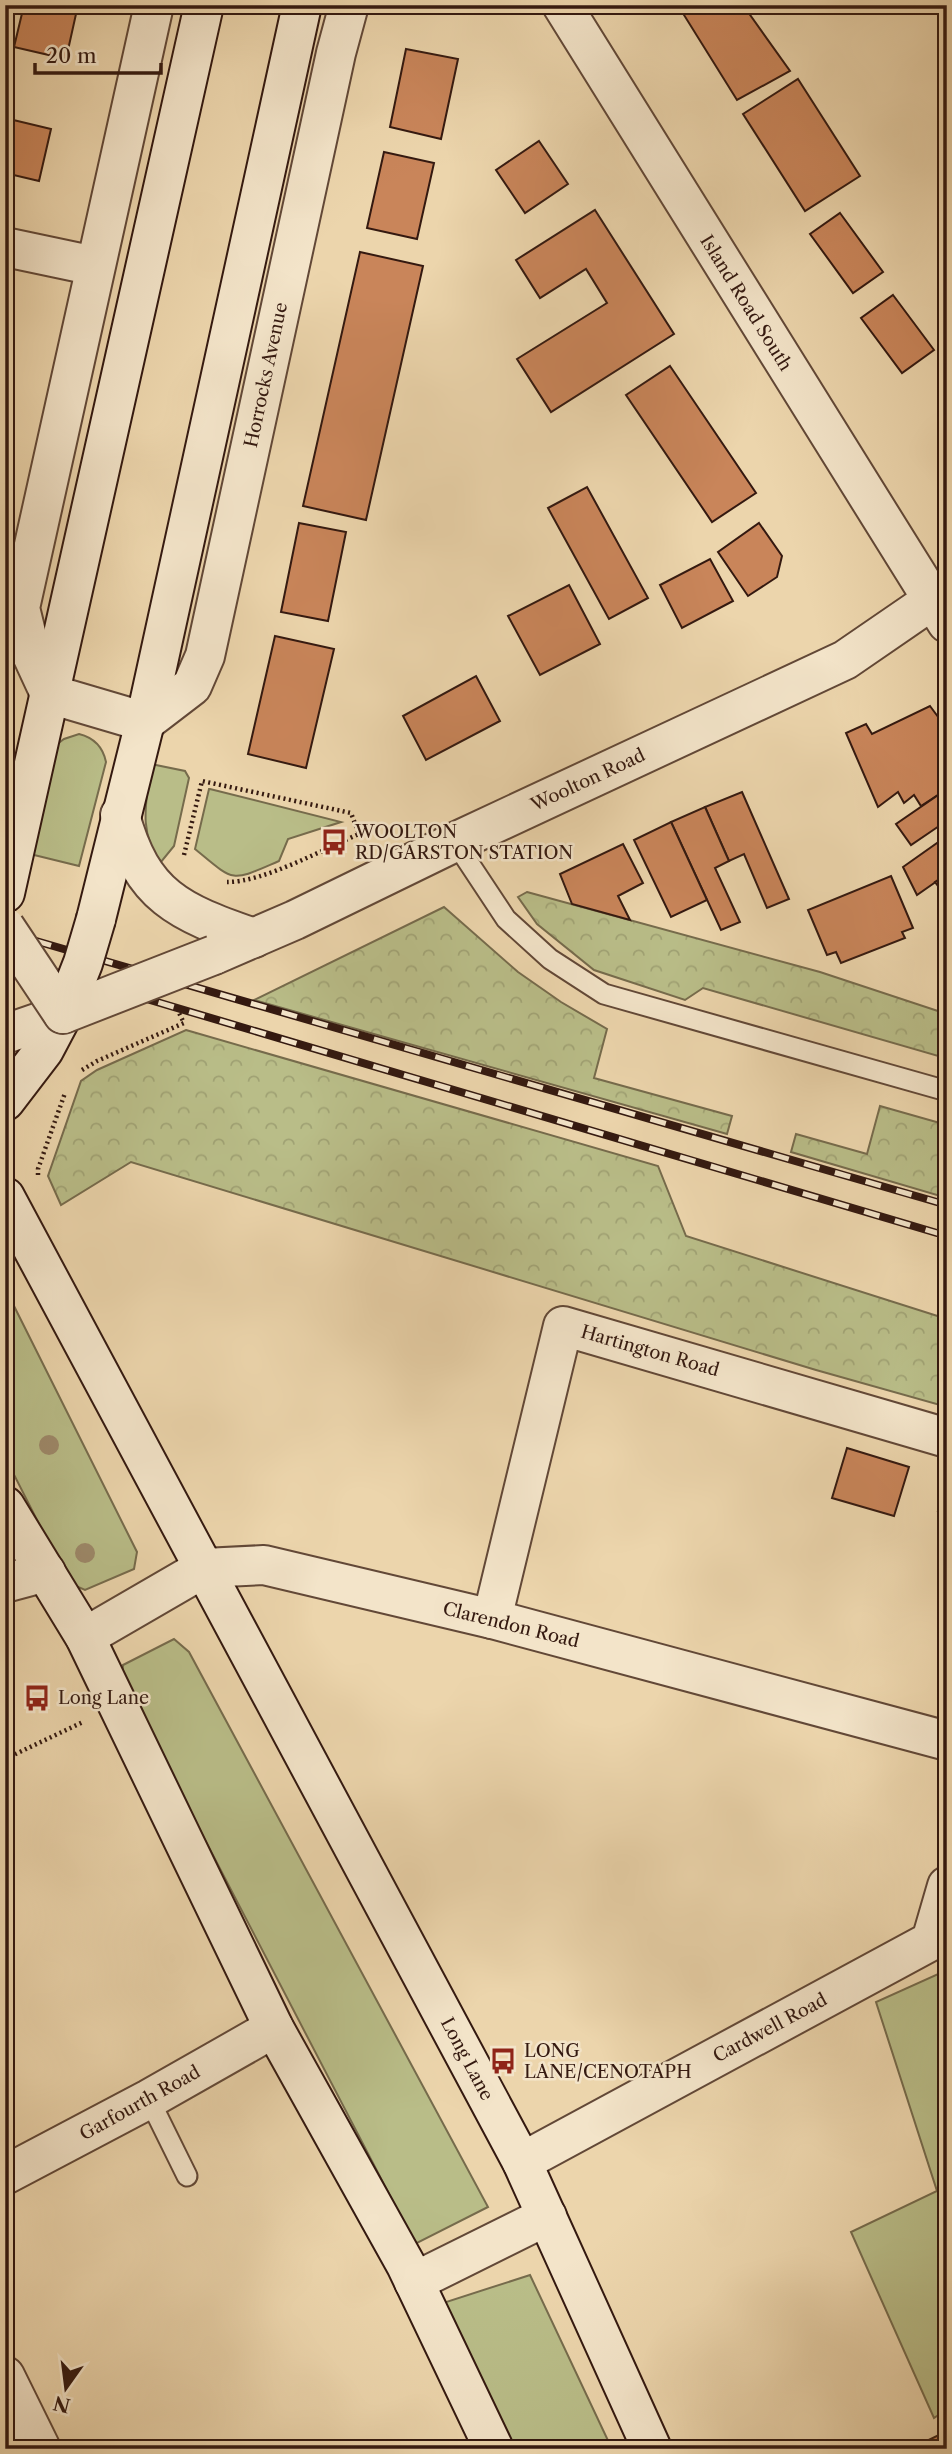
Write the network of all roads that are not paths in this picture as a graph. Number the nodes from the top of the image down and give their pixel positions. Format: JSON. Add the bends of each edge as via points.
{"nodes":[{"id":1,"x":154,"y":5,"type":"edge"},
{"id":2,"x":204,"y":5,"type":"edge"},
{"id":3,"x":302,"y":5,"type":"edge"},
{"id":4,"x":349,"y":5,"type":"edge"},
{"id":5,"x":562,"y":5,"type":"edge"},
{"id":6,"x":5,"y":247,"type":"edge"},
{"id":7,"x":94,"y":265,"type":"junction"},
{"id":8,"x":941,"y":604,"type":"edge"},
{"id":9,"x":50,"y":694,"type":"junction"},
{"id":10,"x":145,"y":722,"type":"junction"},
{"id":11,"x":120,"y":815,"type":"junction"},
{"id":12,"x":455,"y":842,"type":"junction"},
{"id":13,"x":5,"y":893,"type":"edge"},
{"id":14,"x":5,"y":927,"type":"edge"},
{"id":15,"x":254,"y":938,"type":"junction"},
{"id":16,"x":63,"y":1014,"type":"junction"},
{"id":17,"x":5,"y":1034,"type":"edge"},
{"id":18,"x":947,"y":1091,"type":"edge"},
{"id":19,"x":5,"y":1101,"type":"edge"},
{"id":20,"x":5,"y":1198,"type":"edge"},
{"id":21,"x":947,"y":1438,"type":"edge"},
{"id":22,"x":5,"y":1506,"type":"edge"},
{"id":23,"x":205,"y":1568,"type":"junction"},
{"id":24,"x":46,"y":1572,"type":"junction"},
{"id":25,"x":5,"y":1583,"type":"edge"},
{"id":26,"x":492,"y":1619,"type":"junction"},
{"id":27,"x":85,"y":1637,"type":"junction"},
{"id":28,"x":947,"y":1741,"type":"edge"},
{"id":29,"x":947,"y":1886,"type":"edge"},
{"id":30,"x":274,"y":2028,"type":"junction"},
{"id":31,"x":149,"y":2099,"type":"junction"},
{"id":32,"x":522,"y":2162,"type":"junction"},
{"id":33,"x":5,"y":2175,"type":"edge"},
{"id":34,"x":187,"y":2176,"type":"dead end"},
{"id":35,"x":547,"y":2216,"type":"junction"},
{"id":36,"x":414,"y":2283,"type":"junction"},
{"id":37,"x":5,"y":2376,"type":"edge"},
{"id":38,"x":41,"y":2449,"type":"edge"},
{"id":39,"x":494,"y":2449,"type":"edge"},
{"id":40,"x":652,"y":2449,"type":"edge"}],
"edges":[{"from":1,"to":7,"type":"street"},
{"from":2,"to":9,"type":"street"},
{"from":3,"to":10,"type":"street"},
{"from":4,"to":10,"type":"street","name":"Horrocks Avenue","via":[[205,656],[192,686]]},
{"from":5,"to":8,"type":"street","name":"Island Road South"},
{"from":6,"to":7,"type":"street"},
{"from":7,"to":9,"type":"street","via":[[20,608],[30,653]]},
{"from":8,"to":12,"type":"street","name":"Woolton Road","via":[[845,660]]},
{"from":9,"to":10,"type":"street"},
{"from":9,"to":13,"type":"street"},
{"from":10,"to":11,"type":"street"},
{"from":11,"to":15,"type":"street","via":[[135,860],[162,895],[187,912]]},
{"from":11,"to":16,"type":"street","bridge":true,"via":[[96,919]]},
{"from":12,"to":15,"type":"street","name":"Woolton Road"},
{"from":12,"to":18,"type":"lane","via":[[506,919],[550,959],[604,994]]},
{"from":14,"to":16,"type":"street","bridge":true},
{"from":15,"to":16,"type":"street","name":"Woolton Road","bridge":true},
{"from":16,"to":17,"type":"street","name":"Woolton Road"},
{"from":16,"to":19,"type":"street","via":[[44,1050]]},
{"from":20,"to":23,"type":"street","name":"Long Lane"},
{"from":21,"to":26,"type":"street","name":"Hartington Road","via":[[563,1326]]},
{"from":22,"to":24,"type":"street"},
{"from":23,"to":26,"type":"street","name":"Clarendon Road","via":[[264,1565]]},
{"from":23,"to":27,"type":"street","name":"Clarendon Road"},
{"from":23,"to":32,"type":"street","name":"Long Lane"},
{"from":24,"to":25,"type":"street"},
{"from":24,"to":27,"type":"street"},
{"from":26,"to":28,"type":"street","name":"Clarendon Road"},
{"from":27,"to":30,"type":"street"},
{"from":29,"to":32,"type":"street","name":"Cardwell Road","via":[[931,1941]]},
{"from":30,"to":31,"type":"street","name":"Garfourth Road"},
{"from":30,"to":36,"type":"street"},
{"from":31,"to":33,"type":"street","name":"Garfourth Road"},
{"from":31,"to":34,"type":"lane"},
{"from":32,"to":35,"type":"street","name":"Long Lane"},
{"from":35,"to":36,"type":"street"},
{"from":35,"to":40,"type":"street","name":"Long Lane"},
{"from":36,"to":39,"type":"street"},
{"from":37,"to":38,"type":"street"}]}
